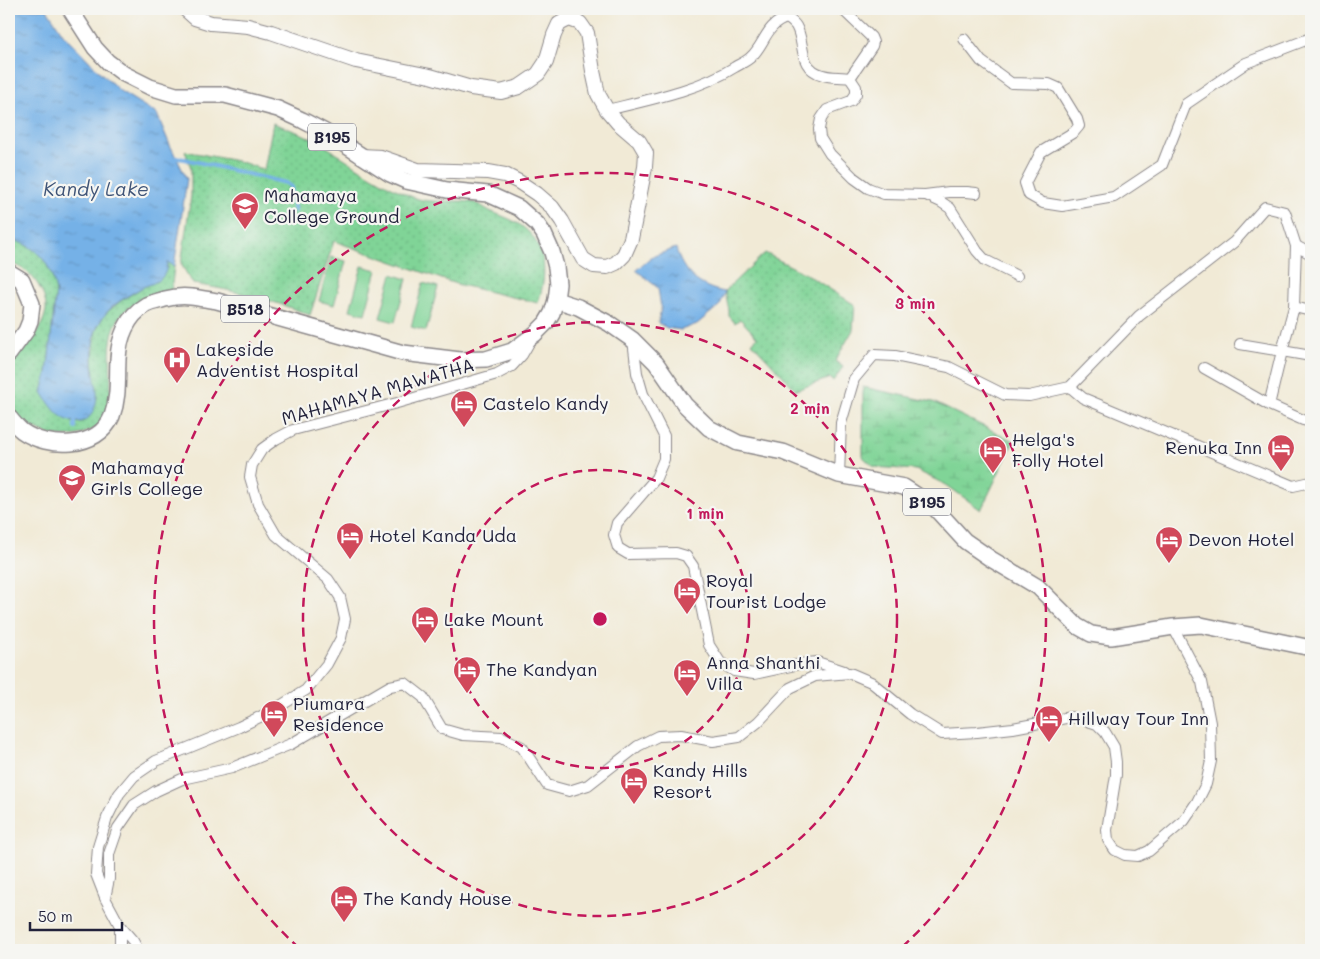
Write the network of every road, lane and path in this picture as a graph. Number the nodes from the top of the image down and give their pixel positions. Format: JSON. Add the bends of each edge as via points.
{"nodes":[{"id":1,"x":70,"y":9,"type":"edge"},
{"id":2,"x":185,"y":9,"type":"edge"},
{"id":3,"x":842,"y":9,"type":"edge"},
{"id":4,"x":1311,"y":38,"type":"edge"},
{"id":5,"x":964,"y":39,"type":"dead end"},
{"id":6,"x":850,"y":78,"type":"junction"},
{"id":7,"x":607,"y":110,"type":"junction"},
{"id":8,"x":361,"y":156,"type":"junction"},
{"id":9,"x":976,"y":194,"type":"dead end"},
{"id":10,"x":925,"y":195,"type":"junction"},
{"id":11,"x":1296,"y":246,"type":"junction"},
{"id":12,"x":1311,"y":254,"type":"edge"},
{"id":13,"x":9,"y":272,"type":"edge"},
{"id":14,"x":1017,"y":276,"type":"dead end"},
{"id":15,"x":556,"y":300,"type":"junction"},
{"id":16,"x":1294,"y":307,"type":"junction"},
{"id":17,"x":1311,"y":311,"type":"edge"},
{"id":18,"x":535,"y":334,"type":"junction"},
{"id":19,"x":633,"y":340,"type":"junction"},
{"id":20,"x":1240,"y":344,"type":"dead end"},
{"id":21,"x":1282,"y":351,"type":"junction"},
{"id":22,"x":9,"y":354,"type":"edge"},
{"id":23,"x":1311,"y":356,"type":"edge"},
{"id":24,"x":1204,"y":368,"type":"dead end"},
{"id":25,"x":1070,"y":387,"type":"junction"},
{"id":26,"x":1269,"y":406,"type":"junction"},
{"id":27,"x":9,"y":417,"type":"edge"},
{"id":28,"x":1311,"y":422,"type":"edge"},
{"id":29,"x":839,"y":475,"type":"junction"},
{"id":30,"x":1311,"y":482,"type":"edge"},
{"id":31,"x":1173,"y":627,"type":"junction"},
{"id":32,"x":1311,"y":648,"type":"edge"},
{"id":33,"x":850,"y":672,"type":"junction"},
{"id":34,"x":105,"y":898,"type":"junction"},
{"id":35,"x":120,"y":926,"type":"junction"},
{"id":36,"x":120,"y":950,"type":"edge"},
{"id":37,"x":138,"y":950,"type":"edge"}],
"edges":[{"from":1,"to":8,"type":"main road","number":"B195","via":[[95,48],[124,74],[176,95],[225,95],[278,109],[310,124]]},
{"from":2,"to":7,"type":"main road","via":[[195,18],[271,32],[356,61],[501,92],[519,87],[538,74],[546,62],[559,24],[569,19],[580,22],[587,33],[598,94]]},
{"from":3,"to":6,"type":"street","via":[[873,42]]},
{"from":4,"to":5,"type":"street","via":[[1246,64],[1186,104],[1162,165],[1114,197],[1062,206],[1043,203],[1029,195],[1025,184],[1041,152],[1074,132],[1079,126],[1077,119],[1058,88],[1049,84],[1011,83],[982,61]]},
{"from":6,"to":7,"type":"street","via":[[811,70],[804,57],[796,25],[787,18],[778,20],[770,28],[751,56],[720,76],[664,96]]},
{"from":6,"to":10,"type":"street","via":[[856,94],[827,110],[818,129],[830,154],[868,188],[884,194]]},
{"from":7,"to":8,"type":"main road","via":[[639,140],[646,154],[631,239],[624,255],[607,267],[594,266],[583,259],[552,207],[505,175],[418,170],[381,157]]},
{"from":8,"to":15,"type":"main road","number":"B195","via":[[406,181],[488,194],[519,208],[537,224],[552,252],[558,284]]},
{"from":9,"to":10,"type":"street","via":[[949,192]]},
{"from":10,"to":14,"type":"street","via":[[950,208],[985,260]]},
{"from":11,"to":12,"type":"street"},
{"from":11,"to":16,"type":"street"},
{"from":11,"to":25,"type":"street","via":[[1285,212],[1265,207],[1234,242],[1139,316]]},
{"from":13,"to":22,"type":"main road","via":[[22,280],[32,304],[26,331]]},
{"from":15,"to":18,"type":"main road","number":"B518","via":[[546,323]]},
{"from":15,"to":19,"type":"main road","number":"B195","via":[[578,307]]},
{"from":16,"to":17,"type":"street"},
{"from":16,"to":21,"type":"street"},
{"from":18,"to":27,"type":"main road","number":"B518","via":[[512,351],[486,359],[431,358],[217,301],[190,296],[173,297],[148,304],[134,314],[124,330],[119,350],[116,402],[107,425],[97,434],[74,443],[60,444],[40,440],[22,431]]},
{"from":18,"to":34,"type":"street","name":"MAHAMAYA MAWATHA","via":[[512,366],[498,374],[398,404],[293,430],[262,449],[252,465],[250,477],[258,504],[276,535],[328,579],[340,597],[345,619],[341,638],[327,664],[306,690],[272,711],[156,761],[134,776],[118,794],[98,847],[96,874]]},
{"from":19,"to":29,"type":"main road","number":"B195","via":[[656,364],[685,405],[709,428],[738,443],[783,452]]},
{"from":19,"to":33,"type":"street","via":[[643,394],[664,436],[664,459],[656,478],[617,523],[614,536],[618,548],[628,554],[676,553],[686,556],[693,566],[709,645],[720,662],[734,671],[754,674],[817,662]]},
{"from":20,"to":21,"type":"street"},
{"from":21,"to":23,"type":"street"},
{"from":21,"to":26,"type":"street"},
{"from":24,"to":26,"type":"street"},
{"from":25,"to":29,"type":"street","via":[[1029,396],[1005,396],[949,367],[874,355],[854,379],[841,422]]},
{"from":25,"to":30,"type":"street","via":[[1083,398],[1294,486]]},
{"from":26,"to":28,"type":"street"},
{"from":29,"to":31,"type":"main road","number":"B195","via":[[904,487],[933,506],[966,541],[1038,587],[1077,626],[1091,634],[1111,637]]},
{"from":31,"to":32,"type":"main road","number":"B195","via":[[1201,625]]},
{"from":31,"to":33,"type":"street","via":[[1202,682],[1210,723],[1212,761],[1206,784],[1184,821],[1138,856],[1115,850],[1108,840],[1116,762],[1114,747],[1097,724],[1071,717],[1013,728],[942,734],[910,714],[871,682]]},
{"from":33,"to":34,"type":"street","via":[[815,676],[790,688],[740,737],[713,741],[681,735],[658,736],[638,746],[588,785],[569,791],[547,784],[522,747],[502,737],[463,735],[442,729],[423,697],[405,683],[390,686],[291,744],[232,768],[182,779],[134,805],[118,828],[110,854]]},
{"from":34,"to":35,"type":"street","name":"MAHAMAYA MAWATHA"},
{"from":35,"to":36,"type":"street"},
{"from":35,"to":37,"type":"street","name":"MAHAMAYA MAWATHA"}]}
